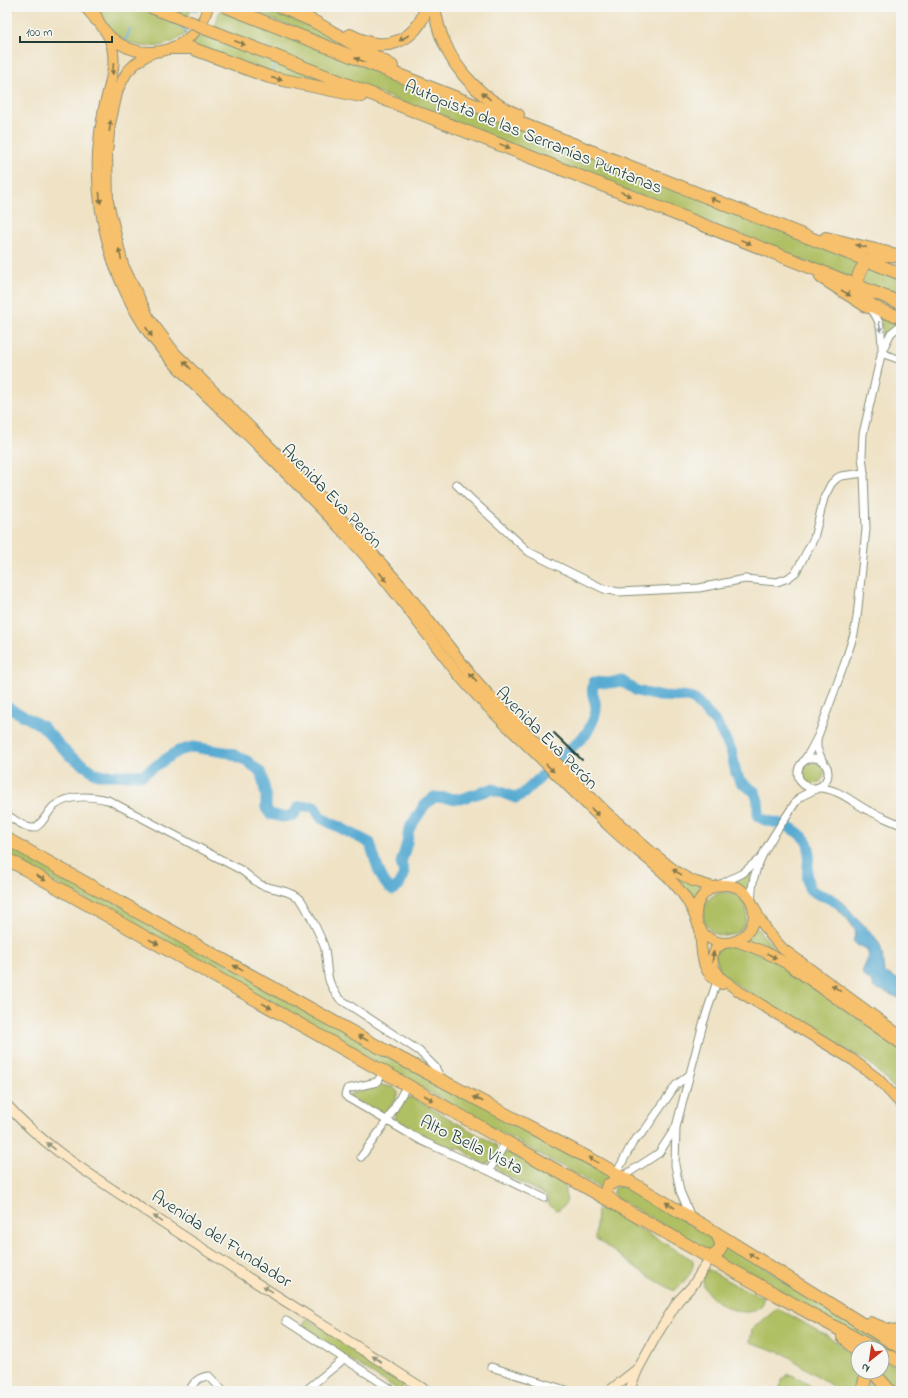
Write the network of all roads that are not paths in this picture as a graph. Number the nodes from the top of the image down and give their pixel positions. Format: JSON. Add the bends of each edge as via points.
{"nodes":[{"id":1,"x":86,"y":7,"type":"edge"},
{"id":2,"x":92,"y":7,"type":"edge"},
{"id":3,"x":151,"y":7,"type":"edge"},
{"id":4,"x":208,"y":7,"type":"edge"},
{"id":5,"x":227,"y":7,"type":"edge"},
{"id":6,"x":281,"y":7,"type":"edge"},
{"id":7,"x":426,"y":7,"type":"edge"},
{"id":8,"x":434,"y":7,"type":"edge"},
{"id":9,"x":97,"y":20,"type":"junction"},
{"id":10,"x":313,"y":21,"type":"junction"},
{"id":11,"x":106,"y":32,"type":"junction"},
{"id":12,"x":174,"y":48,"type":"junction"},
{"id":13,"x":154,"y":52,"type":"junction"},
{"id":14,"x":491,"y":112,"type":"junction"},
{"id":15,"x":489,"y":140,"type":"junction"},
{"id":16,"x":672,"y":184,"type":"junction"},
{"id":17,"x":790,"y":230,"type":"junction"},
{"id":18,"x":900,"y":256,"type":"edge"},
{"id":19,"x":789,"y":259,"type":"junction"},
{"id":20,"x":869,"y":261,"type":"junction"},
{"id":21,"x":901,"y":274,"type":"edge"},
{"id":22,"x":859,"y":286,"type":"junction"},
{"id":23,"x":901,"y":302,"type":"edge"},
{"id":24,"x":869,"y":306,"type":"junction"},
{"id":25,"x":901,"y":317,"type":"edge"},
{"id":26,"x":901,"y":325,"type":"edge"},
{"id":27,"x":881,"y":352,"type":"junction"},
{"id":28,"x":901,"y":360,"type":"edge"},
{"id":29,"x":864,"y":473,"type":"junction"},
{"id":30,"x":456,"y":484,"type":"dead end"},
{"id":31,"x":818,"y":736,"type":"junction"},
{"id":32,"x":536,"y":748,"type":"junction"},
{"id":33,"x":822,"y":760,"type":"junction"},
{"id":34,"x":803,"y":762,"type":"junction"},
{"id":35,"x":829,"y":774,"type":"junction"},
{"id":36,"x":799,"y":780,"type":"junction"},
{"id":37,"x":570,"y":782,"type":"junction"},
{"id":38,"x":816,"y":789,"type":"junction"},
{"id":39,"x":837,"y":792,"type":"junction"},
{"id":40,"x":795,"y":803,"type":"junction"},
{"id":41,"x":7,"y":815,"type":"edge"},
{"id":42,"x":901,"y":825,"type":"edge"},
{"id":43,"x":7,"y":839,"type":"edge"},
{"id":44,"x":764,"y":853,"type":"junction"},
{"id":45,"x":7,"y":859,"type":"edge"},
{"id":46,"x":716,"y":886,"type":"junction"},
{"id":47,"x":753,"y":905,"type":"junction"},
{"id":48,"x":698,"y":924,"type":"junction"},
{"id":49,"x":736,"y":941,"type":"junction"},
{"id":50,"x":724,"y":943,"type":"junction"},
{"id":51,"x":717,"y":981,"type":"junction"},
{"id":52,"x":740,"y":992,"type":"junction"},
{"id":53,"x":901,"y":1036,"type":"edge"},
{"id":54,"x":901,"y":1044,"type":"edge"},
{"id":55,"x":384,"y":1072,"type":"junction"},
{"id":56,"x":689,"y":1075,"type":"junction"},
{"id":57,"x":441,"y":1079,"type":"junction"},
{"id":58,"x":407,"y":1085,"type":"junction"},
{"id":59,"x":901,"y":1104,"type":"edge"},
{"id":60,"x":7,"y":1105,"type":"edge"},
{"id":61,"x":387,"y":1121,"type":"junction"},
{"id":62,"x":676,"y":1126,"type":"junction"},
{"id":63,"x":506,"y":1142,"type":"junction"},
{"id":64,"x":361,"y":1157,"type":"dead end"},
{"id":65,"x":489,"y":1170,"type":"junction"},
{"id":66,"x":619,"y":1175,"type":"junction"},
{"id":67,"x":639,"y":1187,"type":"junction"},
{"id":68,"x":544,"y":1198,"type":"dead end"},
{"id":69,"x":620,"y":1207,"type":"junction"},
{"id":70,"x":692,"y":1218,"type":"junction"},
{"id":71,"x":716,"y":1233,"type":"junction"},
{"id":72,"x":710,"y":1258,"type":"junction"},
{"id":73,"x":786,"y":1277,"type":"junction"},
{"id":74,"x":793,"y":1305,"type":"junction"},
{"id":75,"x":286,"y":1322,"type":"dead end"},
{"id":76,"x":901,"y":1332,"type":"edge"},
{"id":77,"x":858,"y":1340,"type":"edge"},
{"id":78,"x":850,"y":1344,"type":"edge"},
{"id":79,"x":901,"y":1348,"type":"edge"},
{"id":80,"x":890,"y":1357,"type":"edge"},
{"id":81,"x":344,"y":1359,"type":"junction"},
{"id":82,"x":901,"y":1362,"type":"edge"},
{"id":83,"x":491,"y":1367,"type":"dead end"},
{"id":84,"x":638,"y":1369,"type":"junction"},
{"id":85,"x":410,"y":1380,"type":"junction"},
{"id":86,"x":865,"y":1380,"type":"edge"},
{"id":87,"x":880,"y":1380,"type":"edge"},
{"id":88,"x":548,"y":1388,"type":"edge"},
{"id":89,"x":189,"y":1391,"type":"edge"},
{"id":90,"x":223,"y":1391,"type":"edge"},
{"id":91,"x":304,"y":1391,"type":"edge"},
{"id":92,"x":394,"y":1391,"type":"edge"},
{"id":93,"x":419,"y":1391,"type":"edge"},
{"id":94,"x":427,"y":1391,"type":"edge"},
{"id":95,"x":569,"y":1391,"type":"edge"},
{"id":96,"x":609,"y":1391,"type":"edge"},
{"id":97,"x":629,"y":1391,"type":"edge"},
{"id":98,"x":862,"y":1391,"type":"edge"},
{"id":99,"x":890,"y":1391,"type":"edge"}],
"edges":[{"from":1,"to":9,"type":"highway"},
{"from":2,"to":9,"type":"main road"},
{"from":3,"to":15,"type":"highway","name":"Autopista de las Serranías Puntanas","one_way":true,"bridge":true},
{"from":4,"to":12,"type":"main road","via":[[196,32]]},
{"from":14,"to":5,"type":"highway","name":"Autopista de las Serranías Puntanas","one_way":true},
{"from":6,"to":10,"type":"highway"},
{"from":7,"to":10,"type":"highway","one_way":true,"via":[[421,22],[411,34],[387,44],[370,43]]},
{"from":16,"to":8,"type":"highway","one_way":true,"via":[[627,159],[516,115],[493,101],[470,81],[452,57],[440,33]]},
{"from":9,"to":11,"type":"main road"},
{"from":10,"to":14,"type":"highway","via":[[391,65]]},
{"from":11,"to":13,"type":"main road","via":[[120,44],[136,51]]},
{"from":11,"to":32,"type":"main road","name":"Avenida Eva Perón","one_way":true,"via":[[112,46],[114,67],[99,140],[101,208],[116,269],[140,318],[176,366],[360,550],[463,680],[487,706]]},
{"from":12,"to":13,"type":"main road"},
{"from":12,"to":15,"type":"highway","one_way":true,"via":[[196,50],[269,77],[378,101]]},
{"from":32,"to":13,"type":"main road","name":"Avenida Eva Perón","one_way":true,"via":[[473,677],[404,589],[360,539],[175,352],[149,318],[123,265],[108,202],[107,153],[110,124],[122,80],[140,60]]},
{"from":14,"to":16,"type":"highway","name":"Autopista de las Serranías Puntanas"},
{"from":15,"to":19,"type":"highway","name":"Autopista de las Serranías Puntanas","one_way":true},
{"from":17,"to":16,"type":"highway","name":"Autopista de las Serranías Puntanas","one_way":true},
{"from":18,"to":17,"type":"highway","one_way":true},
{"from":17,"to":20,"type":"highway","name":"Autopista de las Serranías Puntanas"},
{"from":18,"to":20,"type":"highway","via":[[885,255]]},
{"from":19,"to":22,"type":"highway","name":"Autopista de las Serranías Puntanas"},
{"from":19,"to":24,"type":"highway","one_way":true},
{"from":20,"to":21,"type":"highway","name":"Autopista de las Serranías Puntanas"},
{"from":20,"to":22,"type":"highway","via":[[859,272]]},
{"from":22,"to":23,"type":"highway","name":"Autopista de las Serranías Puntanas"},
{"from":22,"to":24,"type":"highway"},
{"from":24,"to":25,"type":"highway"},
{"from":24,"to":27,"type":"street","one_way":true,"via":[[880,325]]},
{"from":26,"to":27,"type":"street","via":[[892,333]]},
{"from":27,"to":28,"type":"street"},
{"from":27,"to":29,"type":"street","via":[[862,434]]},
{"from":29,"to":30,"type":"street","via":[[841,476],[831,484],[822,502],[814,538],[796,572],[788,578],[776,582],[745,579],[692,588],[619,592],[604,589],[529,552]]},
{"from":29,"to":31,"type":"street","via":[[866,529],[857,616],[845,662]]},
{"from":31,"to":33,"type":"street"},
{"from":31,"to":34,"type":"street"},
{"from":32,"to":37,"type":"main road","name":"Avenida Eva Perón"},
{"from":33,"to":34,"type":"street","via":[[812,758]]},
{"from":33,"to":35,"type":"street"},
{"from":34,"to":36,"type":"street","via":[[798,770]]},
{"from":35,"to":38,"type":"street","via":[[825,784]]},
{"from":35,"to":39,"type":"street"},
{"from":36,"to":38,"type":"street","via":[[805,787]]},
{"from":36,"to":40,"type":"street"},
{"from":46,"to":37,"type":"main road","name":"Avenida Eva Perón","one_way":true,"via":[[693,881],[669,867]]},
{"from":37,"to":48,"type":"main road","name":"Avenida Eva Perón","one_way":true,"via":[[614,830],[676,885],[688,899]]},
{"from":38,"to":39,"type":"street"},
{"from":38,"to":40,"type":"street","via":[[800,797]]},
{"from":39,"to":42,"type":"street"},
{"from":40,"to":44,"type":"street"},
{"from":41,"to":57,"type":"street","via":[[31,828],[37,827],[62,801],[76,797],[108,800],[241,870],[259,884],[293,894],[301,900],[321,938],[325,948],[327,977],[332,990],[340,999],[419,1051],[435,1067]]},
{"from":57,"to":43,"type":"highway","one_way":true},
{"from":44,"to":46,"type":"street","via":[[749,869]]},
{"from":44,"to":47,"type":"street","via":[[752,883]]},
{"from":45,"to":55,"type":"highway","one_way":true},
{"from":46,"to":47,"type":"main road","via":[[732,885],[739,888]]},
{"from":46,"to":48,"type":"main road","via":[[704,893],[698,903]]},
{"from":47,"to":49,"type":"main road","via":[[754,921],[744,936]]},
{"from":53,"to":47,"type":"main road","one_way":true,"via":[[783,949],[765,930]]},
{"from":48,"to":50,"type":"main road","via":[[708,937]]},
{"from":48,"to":51,"type":"main road","via":[[706,970]]},
{"from":49,"to":50,"type":"main road"},
{"from":49,"to":54,"type":"main road","one_way":true,"via":[[786,963]]},
{"from":52,"to":50,"type":"main road","one_way":true,"via":[[721,978],[712,963],[714,950]]},
{"from":51,"to":52,"type":"main road"},
{"from":51,"to":56,"type":"street"},
{"from":52,"to":59,"type":"main road","via":[[853,1060],[878,1079]]},
{"from":55,"to":58,"type":"highway"},
{"from":55,"to":61,"type":"street","name":"Alto Bella Vista","via":[[377,1082],[345,1091],[348,1098]]},
{"from":56,"to":62,"type":"street"},
{"from":56,"to":66,"type":"street","via":[[676,1085],[645,1130],[633,1142]]},
{"from":66,"to":57,"type":"highway","one_way":true},
{"from":58,"to":61,"type":"street"},
{"from":58,"to":63,"type":"highway","one_way":true},
{"from":85,"to":60,"type":"main road","name":"Avenida del Fundador","one_way":true,"via":[[178,1233],[77,1165],[42,1138]]},
{"from":61,"to":64,"type":"street"},
{"from":61,"to":65,"type":"street","name":"Alto Bella Vista","via":[[422,1141]]},
{"from":62,"to":66,"type":"street","via":[[659,1153]]},
{"from":62,"to":70,"type":"street","via":[[675,1165],[680,1191]]},
{"from":63,"to":65,"type":"street"},
{"from":63,"to":69,"type":"highway"},
{"from":65,"to":68,"type":"street","name":"Alto Bella Vista"},
{"from":66,"to":67,"type":"highway"},
{"from":67,"to":69,"type":"highway","via":[[618,1180],[608,1186],[607,1197]]},
{"from":70,"to":67,"type":"highway","one_way":true},
{"from":69,"to":72,"type":"highway"},
{"from":70,"to":71,"type":"highway"},
{"from":71,"to":72,"type":"highway","via":[[721,1247],[717,1254]]},
{"from":73,"to":71,"type":"highway","one_way":true},
{"from":72,"to":74,"type":"highway"},
{"from":72,"to":84,"type":"main road","via":[[693,1285],[677,1302]]},
{"from":73,"to":76,"type":"highway","via":[[874,1326]]},
{"from":73,"to":79,"type":"highway"},
{"from":74,"to":77,"type":"highway"},
{"from":74,"to":78,"type":"highway"},
{"from":75,"to":81,"type":"street"},
{"from":80,"to":82,"type":"highway"},
{"from":81,"to":91,"type":"street"},
{"from":81,"to":92,"type":"street"},
{"from":83,"to":88,"type":"street"},
{"from":84,"to":96,"type":"main road"},
{"from":84,"to":97,"type":"main road"},
{"from":85,"to":93,"type":"main road"},
{"from":85,"to":94,"type":"main road","name":"Avenida del Fundador"},
{"from":86,"to":98,"type":"highway"},
{"from":87,"to":99,"type":"highway"},
{"from":88,"to":95,"type":"street"},
{"from":89,"to":90,"type":"street","via":[[193,1383],[202,1376],[209,1376]]}]}
